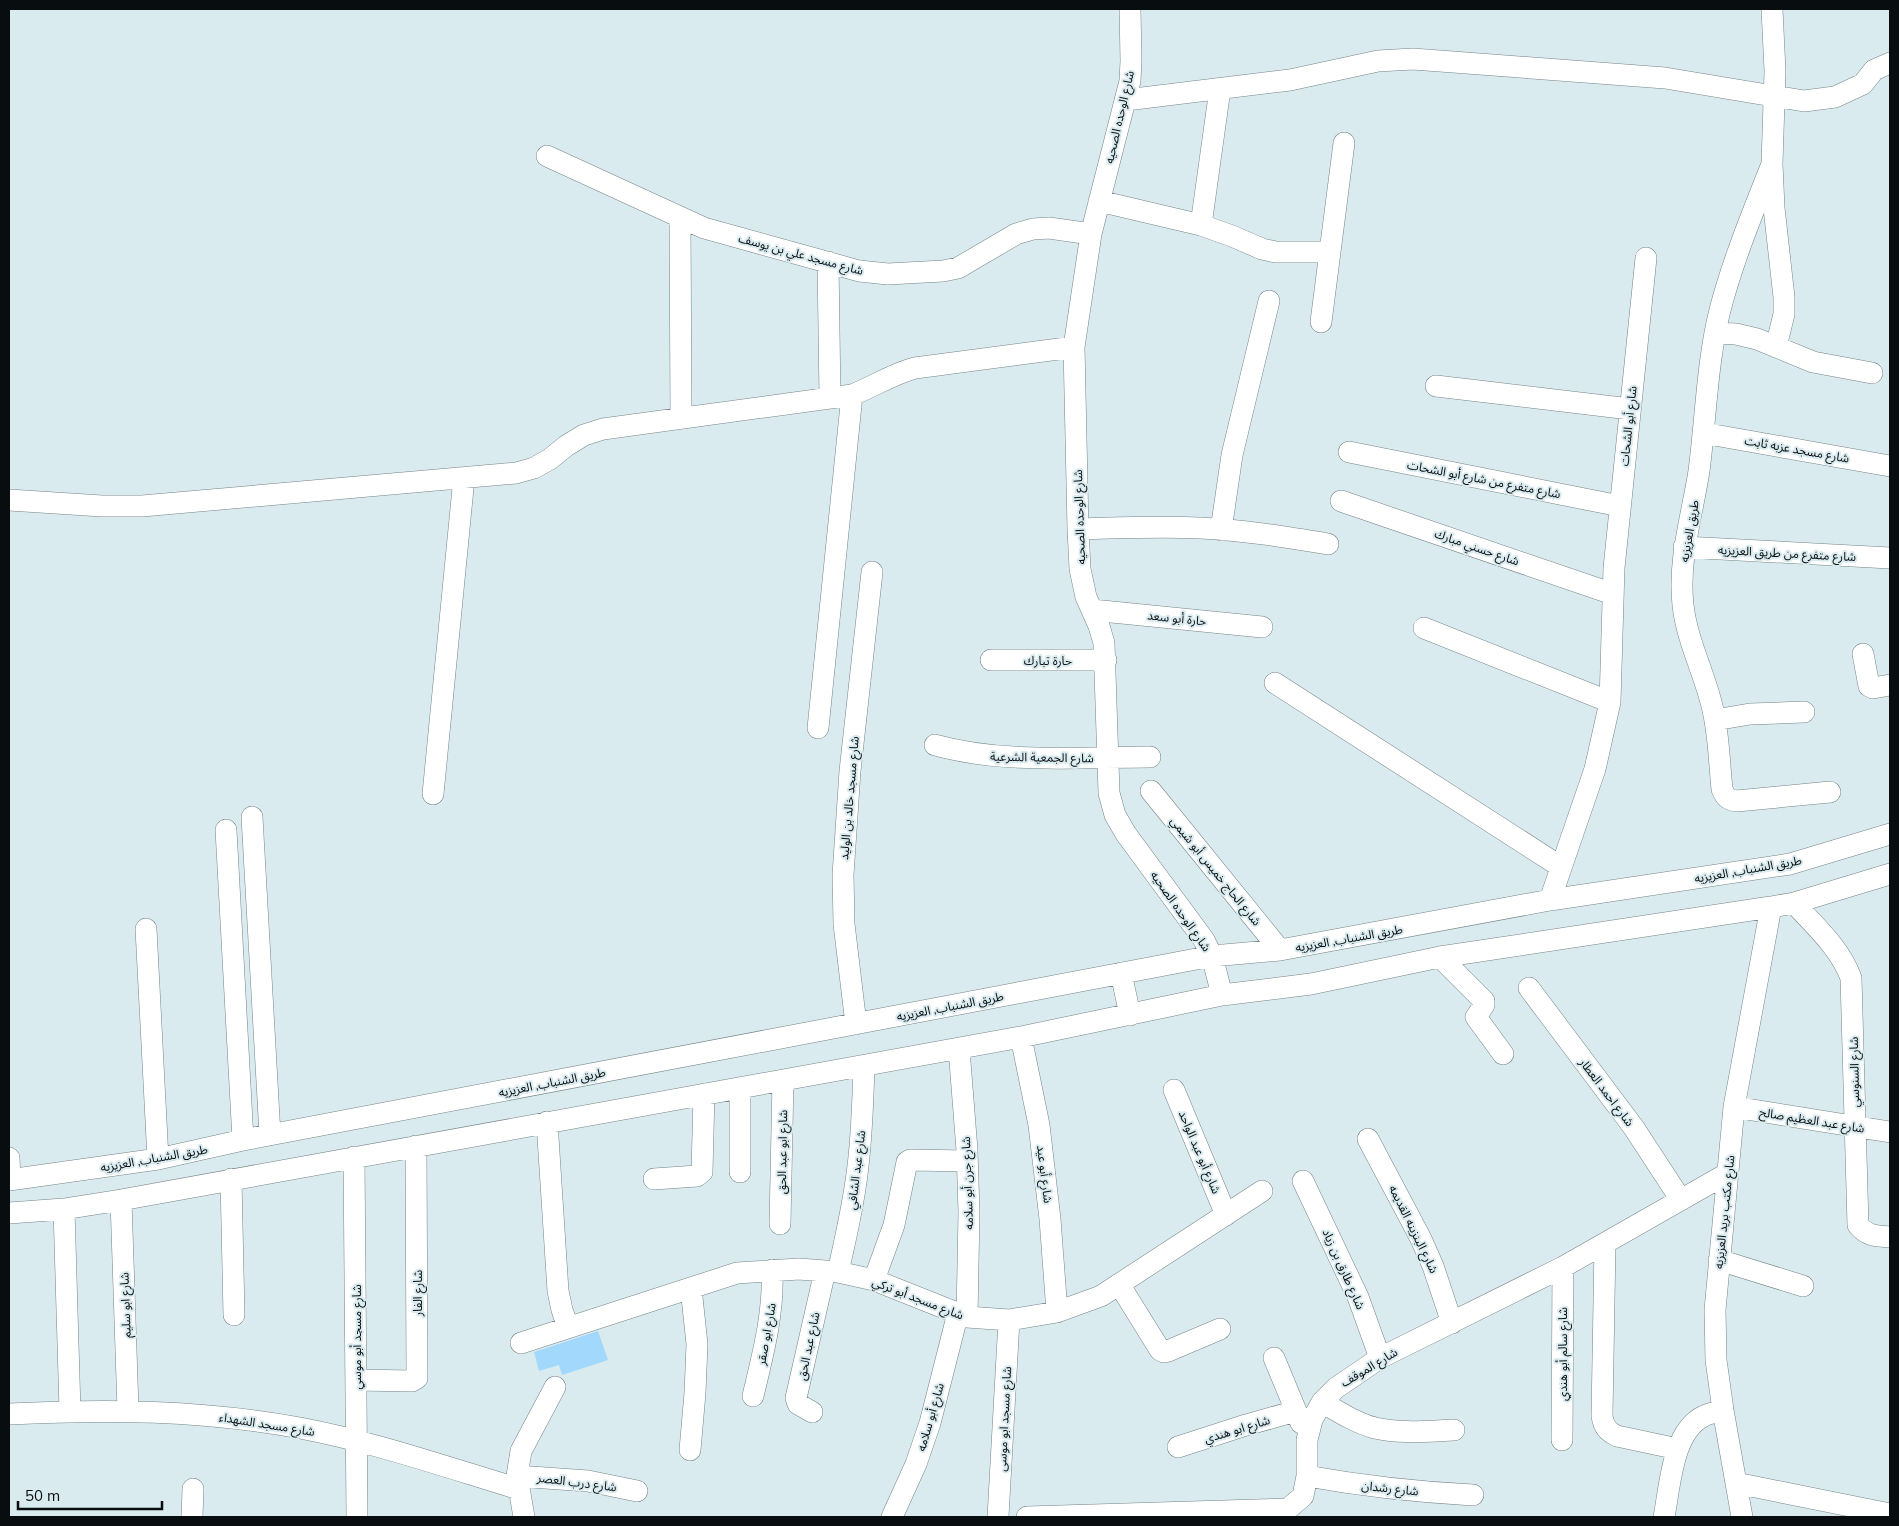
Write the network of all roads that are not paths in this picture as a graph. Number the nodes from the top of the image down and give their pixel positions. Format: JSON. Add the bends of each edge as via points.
{"nodes":[{"id":1,"x":1130,"y":9,"type":"edge"},
{"id":2,"x":1772,"y":9,"type":"edge"},
{"id":3,"x":1890,"y":63,"type":"edge"},
{"id":4,"x":1220,"y":89,"type":"junction"},
{"id":5,"x":1773,"y":97,"type":"junction"},
{"id":6,"x":1126,"y":100,"type":"junction"},
{"id":7,"x":1344,"y":143,"type":"dead end"},
{"id":8,"x":547,"y":156,"type":"dead end"},
{"id":9,"x":1772,"y":164,"type":"junction"},
{"id":10,"x":1099,"y":201,"type":"junction"},
{"id":11,"x":680,"y":217,"type":"junction"},
{"id":12,"x":1201,"y":225,"type":"junction"},
{"id":13,"x":1091,"y":234,"type":"junction"},
{"id":14,"x":1330,"y":252,"type":"junction"},
{"id":15,"x":1646,"y":258,"type":"dead end"},
{"id":16,"x":828,"y":262,"type":"junction"},
{"id":17,"x":1269,"y":302,"type":"dead end"},
{"id":18,"x":1322,"y":322,"type":"dead end"},
{"id":19,"x":1716,"y":333,"type":"junction"},
{"id":20,"x":1074,"y":347,"type":"junction"},
{"id":21,"x":1776,"y":347,"type":"junction"},
{"id":22,"x":1872,"y":373,"type":"dead end"},
{"id":23,"x":1436,"y":386,"type":"dead end"},
{"id":24,"x":852,"y":395,"type":"junction"},
{"id":25,"x":830,"y":398,"type":"junction"},
{"id":26,"x":1630,"y":409,"type":"junction"},
{"id":27,"x":681,"y":418,"type":"junction"},
{"id":28,"x":1703,"y":433,"type":"junction"},
{"id":29,"x":1349,"y":452,"type":"dead end"},
{"id":30,"x":1890,"y":466,"type":"edge"},
{"id":31,"x":464,"y":478,"type":"junction"},
{"id":32,"x":9,"y":500,"type":"edge"},
{"id":33,"x":1341,"y":501,"type":"dead end"},
{"id":34,"x":1620,"y":506,"type":"junction"},
{"id":35,"x":1078,"y":529,"type":"junction"},
{"id":36,"x":1221,"y":530,"type":"junction"},
{"id":37,"x":1328,"y":544,"type":"dead end"},
{"id":38,"x":1684,"y":547,"type":"junction"},
{"id":39,"x":1890,"y":558,"type":"edge"},
{"id":40,"x":872,"y":572,"type":"dead end"},
{"id":41,"x":1613,"y":594,"type":"junction"},
{"id":42,"x":1092,"y":610,"type":"junction"},
{"id":43,"x":1262,"y":626,"type":"dead end"},
{"id":44,"x":1424,"y":628,"type":"dead end"},
{"id":45,"x":1863,"y":654,"type":"dead end"},
{"id":46,"x":991,"y":660,"type":"dead end"},
{"id":47,"x":1106,"y":660,"type":"junction"},
{"id":48,"x":1276,"y":683,"type":"dead end"},
{"id":49,"x":1890,"y":685,"type":"edge"},
{"id":50,"x":1610,"y":702,"type":"junction"},
{"id":51,"x":1804,"y":712,"type":"dead end"},
{"id":52,"x":1715,"y":720,"type":"junction"},
{"id":53,"x":818,"y":728,"type":"dead end"},
{"id":54,"x":935,"y":746,"type":"dead end"},
{"id":55,"x":1108,"y":757,"type":"junction"},
{"id":56,"x":1150,"y":757,"type":"dead end"},
{"id":57,"x":1151,"y":792,"type":"dead end"},
{"id":58,"x":1830,"y":792,"type":"dead end"},
{"id":59,"x":433,"y":794,"type":"dead end"},
{"id":60,"x":252,"y":817,"type":"dead end"},
{"id":61,"x":226,"y":830,"type":"dead end"},
{"id":62,"x":1890,"y":834,"type":"edge"},
{"id":63,"x":1562,"y":867,"type":"junction"},
{"id":64,"x":1890,"y":874,"type":"edge"},
{"id":65,"x":1550,"y":900,"type":"junction"},
{"id":66,"x":1794,"y":903,"type":"junction"},
{"id":67,"x":1772,"y":907,"type":"junction"},
{"id":68,"x":146,"y":929,"type":"dead end"},
{"id":69,"x":1280,"y":950,"type":"junction"},
{"id":70,"x":1212,"y":956,"type":"junction"},
{"id":71,"x":1440,"y":957,"type":"junction"},
{"id":72,"x":1121,"y":973,"type":"junction"},
{"id":73,"x":1529,"y":988,"type":"dead end"},
{"id":74,"x":1222,"y":995,"type":"junction"},
{"id":75,"x":1130,"y":1014,"type":"junction"},
{"id":76,"x":856,"y":1024,"type":"junction"},
{"id":77,"x":1021,"y":1037,"type":"junction"},
{"id":78,"x":959,"y":1048,"type":"junction"},
{"id":79,"x":1503,"y":1054,"type":"dead end"},
{"id":80,"x":864,"y":1066,"type":"junction"},
{"id":81,"x":783,"y":1080,"type":"junction"},
{"id":82,"x":740,"y":1088,"type":"junction"},
{"id":83,"x":1174,"y":1090,"type":"dead end"},
{"id":84,"x":704,"y":1094,"type":"junction"},
{"id":85,"x":1734,"y":1107,"type":"junction"},
{"id":86,"x":547,"y":1122,"type":"junction"},
{"id":87,"x":1856,"y":1127,"type":"junction"},
{"id":88,"x":1890,"y":1132,"type":"edge"},
{"id":89,"x":270,"y":1135,"type":"junction"},
{"id":90,"x":1368,"y":1138,"type":"dead end"},
{"id":91,"x":243,"y":1140,"type":"junction"},
{"id":92,"x":416,"y":1146,"type":"junction"},
{"id":93,"x":354,"y":1157,"type":"junction"},
{"id":94,"x":9,"y":1158,"type":"edge"},
{"id":95,"x":158,"y":1159,"type":"junction"},
{"id":96,"x":967,"y":1160,"type":"junction"},
{"id":97,"x":740,"y":1172,"type":"dead end"},
{"id":98,"x":1728,"y":1173,"type":"junction"},
{"id":99,"x":231,"y":1179,"type":"junction"},
{"id":100,"x":654,"y":1179,"type":"dead end"},
{"id":101,"x":10,"y":1180,"type":"edge"},
{"id":102,"x":1303,"y":1181,"type":"dead end"},
{"id":103,"x":1262,"y":1191,"type":"dead end"},
{"id":104,"x":121,"y":1200,"type":"junction"},
{"id":105,"x":1681,"y":1200,"type":"junction"},
{"id":106,"x":64,"y":1209,"type":"junction"},
{"id":107,"x":9,"y":1214,"type":"edge"},
{"id":108,"x":1226,"y":1214,"type":"junction"},
{"id":109,"x":780,"y":1224,"type":"dead end"},
{"id":110,"x":1890,"y":1237,"type":"edge"},
{"id":111,"x":1605,"y":1244,"type":"junction"},
{"id":112,"x":1719,"y":1260,"type":"junction"},
{"id":113,"x":1563,"y":1268,"type":"junction"},
{"id":114,"x":772,"y":1270,"type":"junction"},
{"id":115,"x":831,"y":1272,"type":"junction"},
{"id":116,"x":874,"y":1280,"type":"junction"},
{"id":117,"x":1119,"y":1284,"type":"junction"},
{"id":118,"x":1803,"y":1286,"type":"dead end"},
{"id":119,"x":690,"y":1288,"type":"junction"},
{"id":120,"x":1057,"y":1312,"type":"junction"},
{"id":121,"x":234,"y":1314,"type":"dead end"},
{"id":122,"x":963,"y":1315,"type":"junction"},
{"id":123,"x":1009,"y":1320,"type":"junction"},
{"id":124,"x":1452,"y":1323,"type":"junction"},
{"id":125,"x":568,"y":1327,"type":"junction"},
{"id":126,"x":1220,"y":1329,"type":"dead end"},
{"id":127,"x":520,"y":1343,"type":"dead end"},
{"id":128,"x":1274,"y":1358,"type":"dead end"},
{"id":129,"x":1380,"y":1358,"type":"junction"},
{"id":130,"x":356,"y":1380,"type":"junction"},
{"id":131,"x":555,"y":1387,"type":"dead end"},
{"id":132,"x":753,"y":1396,"type":"dead end"},
{"id":133,"x":1322,"y":1402,"type":"junction"},
{"id":134,"x":128,"y":1410,"type":"junction"},
{"id":135,"x":1723,"y":1410,"type":"junction"},
{"id":136,"x":70,"y":1411,"type":"junction"},
{"id":137,"x":812,"y":1412,"type":"dead end"},
{"id":138,"x":1296,"y":1412,"type":"junction"},
{"id":139,"x":9,"y":1414,"type":"edge"},
{"id":140,"x":1454,"y":1430,"type":"dead end"},
{"id":141,"x":356,"y":1440,"type":"junction"},
{"id":142,"x":1307,"y":1440,"type":"junction"},
{"id":143,"x":1562,"y":1440,"type":"dead end"},
{"id":144,"x":1178,"y":1447,"type":"dead end"},
{"id":145,"x":1678,"y":1448,"type":"junction"},
{"id":146,"x":690,"y":1450,"type":"dead end"},
{"id":147,"x":1307,"y":1476,"type":"junction"},
{"id":148,"x":518,"y":1482,"type":"junction"},
{"id":149,"x":1736,"y":1483,"type":"junction"},
{"id":150,"x":193,"y":1489,"type":"dead end"},
{"id":151,"x":636,"y":1492,"type":"dead end"},
{"id":152,"x":1473,"y":1495,"type":"dead end"},
{"id":153,"x":1268,"y":1514,"type":"edge"},
{"id":154,"x":1890,"y":1514,"type":"edge"},
{"id":155,"x":1161,"y":1515,"type":"edge"},
{"id":156,"x":192,"y":1517,"type":"edge"},
{"id":157,"x":357,"y":1517,"type":"edge"},
{"id":158,"x":524,"y":1517,"type":"edge"},
{"id":159,"x":892,"y":1517,"type":"edge"},
{"id":160,"x":998,"y":1517,"type":"edge"},
{"id":161,"x":1027,"y":1517,"type":"edge"},
{"id":162,"x":1664,"y":1517,"type":"edge"},
{"id":163,"x":1742,"y":1517,"type":"edge"}],
"edges":[{"from":1,"to":6,"type":"street","name":"شارع الوحده الصحيه","via":[[1131,61]]},
{"from":2,"to":5,"type":"street","via":[[1775,45]]},
{"from":3,"to":5,"type":"street","via":[[1874,70],[1863,84],[1835,97],[1804,101]]},
{"from":4,"to":5,"type":"street","via":[[1290,80],[1378,61],[1412,59],[1665,78]]},
{"from":4,"to":6,"type":"street"},
{"from":4,"to":12,"type":"street"},
{"from":5,"to":9,"type":"street"},
{"from":6,"to":10,"type":"street","name":"شارع الوحده الصحيه"},
{"from":7,"to":14,"type":"street"},
{"from":8,"to":11,"type":"street","name":"شارع مسجد علي بن يوسف"},
{"from":9,"to":19,"type":"street","name":"طريق العزيزيه","via":[[1729,276]]},
{"from":9,"to":21,"type":"street","via":[[1774,217],[1784,297],[1784,314]]},
{"from":10,"to":12,"type":"street"},
{"from":10,"to":13,"type":"street","name":"شارع الوحده الصحيه"},
{"from":11,"to":16,"type":"street","name":"شارع مسجد علي بن يوسف","via":[[704,228]]},
{"from":11,"to":27,"type":"street"},
{"from":12,"to":14,"type":"street","via":[[1276,252]]},
{"from":13,"to":16,"type":"street","name":"شارع مسجد علي بن يوسف","via":[[1033,229],[1016,234],[958,268],[943,271],[888,274],[859,271]]},
{"from":13,"to":20,"type":"street","name":"شارع الوحده الصحيه"},
{"from":14,"to":18,"type":"street"},
{"from":15,"to":26,"type":"street","name":"شارع أبو الشحات"},
{"from":16,"to":25,"type":"street"},
{"from":17,"to":36,"type":"street","via":[[1232,455]]},
{"from":19,"to":21,"type":"street","via":[[1736,334]]},
{"from":19,"to":28,"type":"street","name":"طريق العزيزيه"},
{"from":20,"to":24,"type":"street","via":[[915,368],[899,372]]},
{"from":20,"to":35,"type":"street","name":"شارع الوحده الصحيه"},
{"from":21,"to":22,"type":"street","via":[[1813,362]]},
{"from":23,"to":26,"type":"street"},
{"from":24,"to":25,"type":"street"},
{"from":24,"to":53,"type":"street"},
{"from":25,"to":27,"type":"street"},
{"from":26,"to":34,"type":"street","name":"شارع أبو الشحات"},
{"from":27,"to":31,"type":"street","via":[[603,429],[566,446],[534,468]]},
{"from":28,"to":30,"type":"street","name":"شارع مسجد عزبه ثابت"},
{"from":28,"to":38,"type":"street","name":"طريق العزيزيه"},
{"from":29,"to":34,"type":"street","name":"شارع متفرع من شارع أبو الشحات"},
{"from":31,"to":32,"type":"street","via":[[142,506]]},
{"from":31,"to":59,"type":"street"},
{"from":33,"to":41,"type":"street","name":"شارع حسني مبارك"},
{"from":34,"to":41,"type":"street","name":"شارع أبو الشحات"},
{"from":35,"to":36,"type":"street"},
{"from":35,"to":42,"type":"street","name":"شارع الوحده الصحيه","via":[[1082,583]]},
{"from":36,"to":37,"type":"street"},
{"from":38,"to":39,"type":"street","name":"شارع متفرع من طريق العزيزيه"},
{"from":38,"to":52,"type":"street","name":"طريق العزيزيه","via":[[1683,605],[1688,636],[1708,690]]},
{"from":40,"to":76,"type":"street","name":"شارع مسجد خالد بن الوليد","via":[[850,771],[843,875],[844,924]]},
{"from":41,"to":50,"type":"street","name":"شارع أبو الشحات"},
{"from":42,"to":43,"type":"street","name":"حارة أبو سعد"},
{"from":42,"to":47,"type":"street","name":"شارع الوحده الصحيه","via":[[1104,643]]},
{"from":44,"to":50,"type":"street"},
{"from":45,"to":49,"type":"street","via":[[1869,686]]},
{"from":46,"to":47,"type":"street","name":"حارة تبارك"},
{"from":47,"to":55,"type":"street","name":"شارع الوحده الصحيه"},
{"from":48,"to":63,"type":"street"},
{"from":50,"to":63,"type":"street","name":"شارع أبو الشحات","via":[[1595,769]]},
{"from":51,"to":52,"type":"street","via":[[1750,714]]},
{"from":52,"to":58,"type":"street","name":"طريق العزيزيه","via":[[1722,789],[1730,800]]},
{"from":54,"to":55,"type":"street","name":"شارع الجمعية الشرعية","via":[[988,757]]},
{"from":55,"to":56,"type":"street","name":"شارع الجمعية الشرعية"},
{"from":55,"to":70,"type":"street","name":"شارع الوحده الصحيه","via":[[1109,793],[1115,814]]},
{"from":57,"to":69,"type":"street","name":"شارع الحاج خميس أبو شيمي"},
{"from":60,"to":89,"type":"street"},
{"from":61,"to":91,"type":"street"},
{"from":62,"to":65,"type":"street","name":"طريق الشنباب, العزيزيه","via":[[1790,864]]},
{"from":63,"to":65,"type":"street","name":"شارع أبو الشحات"},
{"from":64,"to":66,"type":"street"},
{"from":65,"to":69,"type":"street","name":"طريق الشنباب, العزيزيه"},
{"from":66,"to":67,"type":"street"},
{"from":66,"to":87,"type":"street","name":"شارع السنوسي","via":[[1846,963],[1851,978]]},
{"from":67,"to":71,"type":"street"},
{"from":67,"to":85,"type":"street","name":"شارع مكتب بريد العزيزيه"},
{"from":68,"to":95,"type":"street"},
{"from":69,"to":70,"type":"street","name":"طريق الشنباب, العزيزيه"},
{"from":70,"to":72,"type":"street","name":"طريق الشنباب, العزيزيه"},
{"from":70,"to":74,"type":"street","name":"شارع الوحده الصحيه"},
{"from":71,"to":74,"type":"street","via":[[1311,984]]},
{"from":71,"to":79,"type":"street","via":[[1484,1001],[1476,1016]]},
{"from":72,"to":75,"type":"street"},
{"from":72,"to":76,"type":"street","name":"طريق الشنباب, العزيزيه"},
{"from":73,"to":105,"type":"street","name":"شارع احمد العطار","via":[[1634,1128]]},
{"from":74,"to":75,"type":"street"},
{"from":75,"to":77,"type":"street"},
{"from":76,"to":89,"type":"street","name":"طريق الشنباب, العزيزيه"},
{"from":77,"to":78,"type":"street"},
{"from":77,"to":120,"type":"street","name":"شارع أبو عيد","via":[[1039,1125]]},
{"from":78,"to":80,"type":"street"},
{"from":78,"to":96,"type":"street","name":"شارع جرن أبو سلامه"},
{"from":80,"to":81,"type":"street"},
{"from":80,"to":115,"type":"street","name":"شارع عبد الشافي","via":[[863,1112],[850,1220]]},
{"from":81,"to":82,"type":"street"},
{"from":81,"to":109,"type":"street","name":"شارع ابو عبد الحق"},
{"from":82,"to":84,"type":"street"},
{"from":82,"to":97,"type":"street"},
{"from":83,"to":108,"type":"street","name":"شارع أبو عبد الواحد"},
{"from":84,"to":86,"type":"street"},
{"from":84,"to":100,"type":"street","via":[[702,1172],[697,1176]]},
{"from":85,"to":87,"type":"street","name":"شارع عبد العظيم صالح"},
{"from":85,"to":98,"type":"street","name":"شارع مكتب بريد العزيزيه"},
{"from":86,"to":92,"type":"street"},
{"from":86,"to":125,"type":"street","via":[[558,1291]]},
{"from":87,"to":88,"type":"street","name":"شارع عبد العظيم صالح"},
{"from":87,"to":110,"type":"street","name":"شارع السنوسي","via":[[1858,1225],[1864,1233]]},
{"from":89,"to":91,"type":"street","name":"طريق الشنباب, العزيزيه"},
{"from":90,"to":124,"type":"street","name":"شارع البنزينه القديمه","via":[[1421,1239]]},
{"from":91,"to":95,"type":"street","name":"طريق الشنباب, العزيزيه"},
{"from":92,"to":93,"type":"street"},
{"from":92,"to":130,"type":"street","name":"شارع الفار","via":[[417,1378],[412,1381]]},
{"from":93,"to":99,"type":"street"},
{"from":93,"to":130,"type":"street","name":"شارع مسجد أبو موسي"},
{"from":94,"to":101,"type":"street"},
{"from":95,"to":101,"type":"street","name":"طريق الشنباب, العزيزيه"},
{"from":96,"to":116,"type":"street","via":[[907,1162],[894,1225]]},
{"from":96,"to":122,"type":"street","name":"شارع جرن أبو سلامه","via":[[969,1212]]},
{"from":98,"to":105,"type":"street","name":"شارع الموقف"},
{"from":98,"to":112,"type":"street","name":"شارع مكتب بريد العزيزيه"},
{"from":99,"to":104,"type":"street"},
{"from":99,"to":121,"type":"street"},
{"from":102,"to":129,"type":"street","name":"شارع طارق بن زياد","via":[[1358,1297]]},
{"from":103,"to":108,"type":"street","name":"شارع مسجد أبو تركي"},
{"from":104,"to":106,"type":"street"},
{"from":104,"to":134,"type":"street","name":"شارع ابو سليم"},
{"from":105,"to":111,"type":"street","name":"شارع الموقف"},
{"from":106,"to":107,"type":"street"},
{"from":106,"to":136,"type":"street"},
{"from":108,"to":117,"type":"street","name":"شارع مسجد أبو تركي"},
{"from":111,"to":113,"type":"street","name":"شارع الموقف"},
{"from":111,"to":145,"type":"street","via":[[1604,1425],[1617,1436]]},
{"from":112,"to":118,"type":"street"},
{"from":112,"to":135,"type":"street","name":"شارع مكتب بريد العزيزيه","via":[[1716,1360]]},
{"from":113,"to":124,"type":"street","name":"شارع الموقف"},
{"from":113,"to":143,"type":"street","name":"شارع سالم أبو هندي"},
{"from":114,"to":115,"type":"street","name":"شارع مسجد أبو تركي"},
{"from":114,"to":119,"type":"street","name":"شارع مسجد أبو تركي","via":[[737,1273]]},
{"from":114,"to":132,"type":"street","name":"شارع ابو صقر","via":[[770,1324]]},
{"from":115,"to":116,"type":"street","name":"شارع مسجد أبو تركي"},
{"from":115,"to":137,"type":"street","name":"شارع عبد الحق","via":[[796,1398],[798,1404]]},
{"from":116,"to":122,"type":"street","name":"شارع مسجد أبو تركي"},
{"from":117,"to":120,"type":"street","name":"شارع مسجد أبو تركي","via":[[1101,1296]]},
{"from":117,"to":126,"type":"street","via":[[1164,1352]]},
{"from":119,"to":125,"type":"street","name":"شارع مسجد أبو تركي"},
{"from":119,"to":146,"type":"street","via":[[697,1344]]},
{"from":120,"to":123,"type":"street","name":"شارع مسجد أبو تركي"},
{"from":122,"to":123,"type":"street","name":"شارع مسجد أبو تركي"},
{"from":122,"to":159,"type":"street","name":"شارع أبو سلامه","via":[[916,1464]]},
{"from":123,"to":160,"type":"street","name":"شارع مسجد ابو موسى"},
{"from":124,"to":129,"type":"street","name":"شارع الموقف"},
{"from":125,"to":127,"type":"street","name":"شارع مسجد أبو تركي"},
{"from":128,"to":138,"type":"street"},
{"from":129,"to":133,"type":"street","name":"شارع الموقف","via":[[1336,1388]]},
{"from":130,"to":141,"type":"street","name":"شارع مسجد أبو موسي"},
{"from":131,"to":148,"type":"street","via":[[524,1445],[518,1463]]},
{"from":133,"to":140,"type":"street","via":[[1374,1428],[1397,1432]]},
{"from":133,"to":142,"type":"street","name":"شارع الموقف","via":[[1312,1420]]},
{"from":134,"to":136,"type":"street","name":"شارع مسجد الشهداء"},
{"from":134,"to":141,"type":"street","name":"شارع مسجد الشهداء","via":[[243,1419]]},
{"from":135,"to":145,"type":"street","via":[[1703,1416],[1687,1430]]},
{"from":135,"to":149,"type":"street","name":"شارع مكتب بريد العزيزيه"},
{"from":136,"to":139,"type":"street","name":"شارع مسجد الشهداء"},
{"from":138,"to":142,"type":"street"},
{"from":138,"to":144,"type":"street","name":"شارع ابو هندي"},
{"from":141,"to":148,"type":"street","name":"شارع مسجد الشهداء"},
{"from":141,"to":157,"type":"street","name":"شارع مسجد أبو موسي"},
{"from":142,"to":147,"type":"street","name":"شارع الموقف"},
{"from":145,"to":162,"type":"street"},
{"from":147,"to":152,"type":"street","name":"شارع رشدان","via":[[1362,1486]]},
{"from":147,"to":153,"type":"street","name":"شارع الموقف","via":[[1303,1496],[1288,1509]]},
{"from":148,"to":151,"type":"street","name":"شارع درب العصر","via":[[588,1481]]},
{"from":148,"to":158,"type":"street"},
{"from":149,"to":154,"type":"street"},
{"from":149,"to":163,"type":"street","name":"شارع مكتب بريد العزيزيه"},
{"from":150,"to":156,"type":"street"},
{"from":153,"to":155,"type":"street","name":"شارع الموقف"},
{"from":155,"to":161,"type":"street","name":"شارع الموقف"}]}
